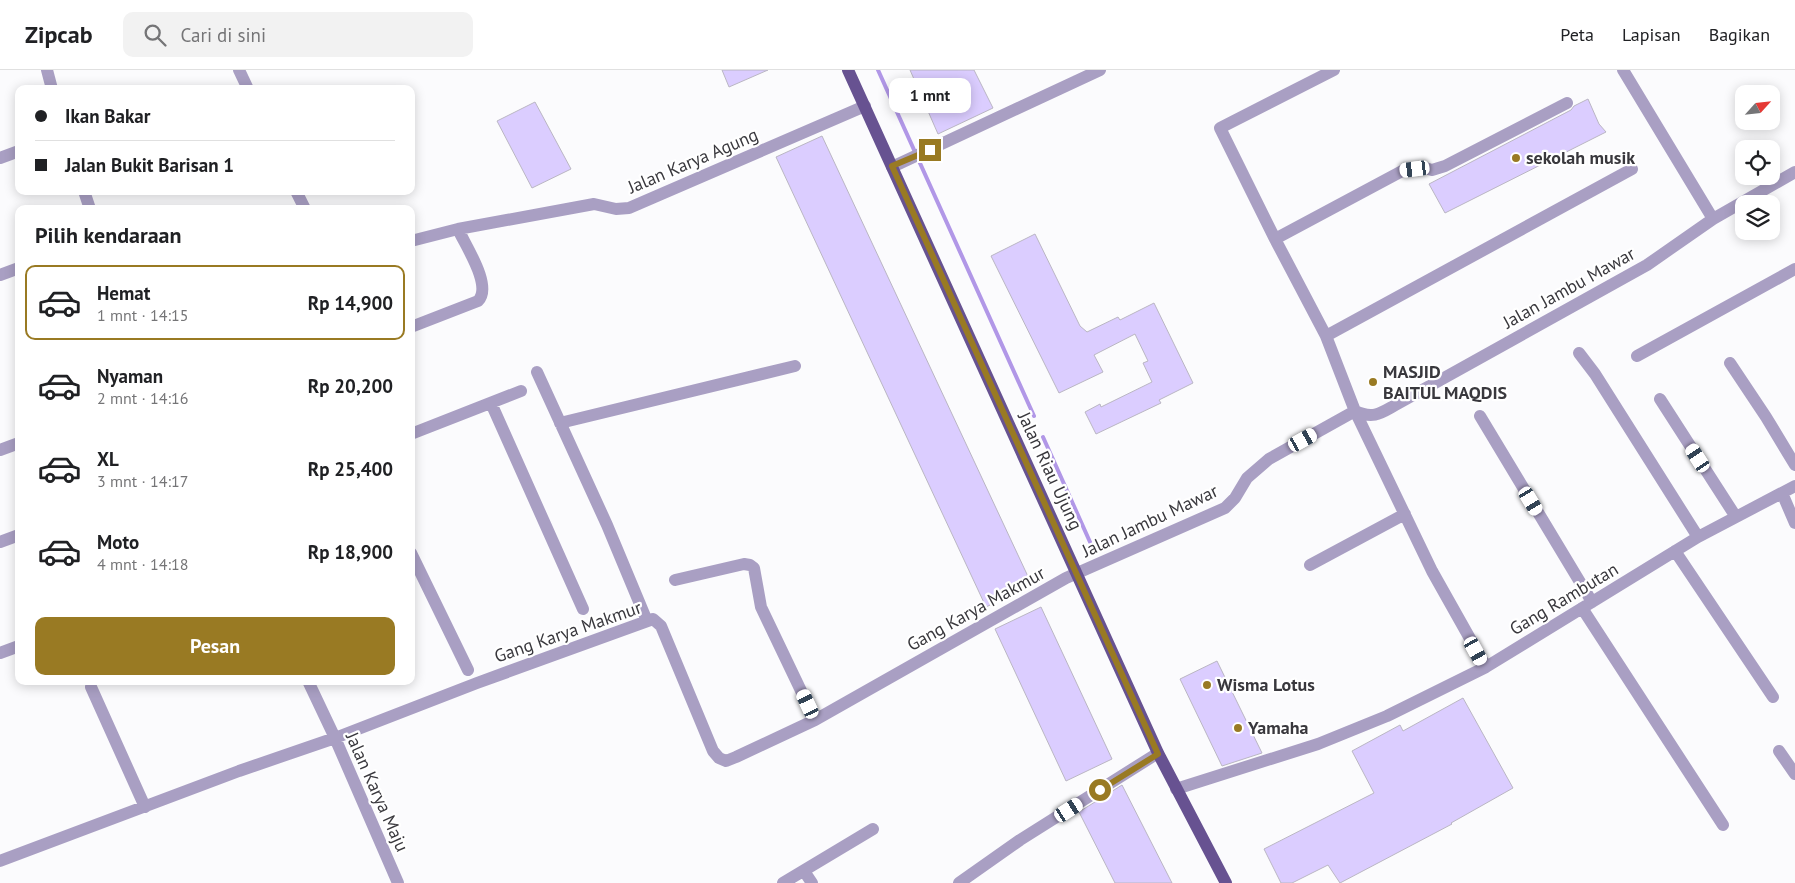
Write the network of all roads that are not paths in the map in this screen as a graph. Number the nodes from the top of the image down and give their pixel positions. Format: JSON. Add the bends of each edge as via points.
{"nodes":[{"id":1,"x":47,"y":70,"type":"edge"},
{"id":2,"x":239,"y":70,"type":"edge"},
{"id":3,"x":848,"y":70,"type":"edge"},
{"id":4,"x":1100,"y":70,"type":"edge"},
{"id":5,"x":1334,"y":70,"type":"edge"},
{"id":6,"x":1623,"y":70,"type":"edge"},
{"id":7,"x":51,"y":85,"type":"edge"},
{"id":8,"x":246,"y":85,"type":"edge"},
{"id":9,"x":1567,"y":103,"type":"dead end"},
{"id":10,"x":865,"y":106,"type":"junction"},
{"id":11,"x":15,"y":152,"type":"edge"},
{"id":12,"x":0,"y":158,"type":"edge"},
{"id":13,"x":897,"y":165,"type":"junction"},
{"id":14,"x":1632,"y":169,"type":"dead end"},
{"id":15,"x":1795,"y":172,"type":"edge"},
{"id":16,"x":1713,"y":219,"type":"junction"},
{"id":17,"x":458,"y":229,"type":"junction"},
{"id":18,"x":1275,"y":239,"type":"junction"},
{"id":19,"x":415,"y":240,"type":"edge"},
{"id":20,"x":15,"y":269,"type":"edge"},
{"id":21,"x":1795,"y":269,"type":"edge"},
{"id":22,"x":0,"y":275,"type":"edge"},
{"id":23,"x":415,"y":325,"type":"edge"},
{"id":24,"x":1326,"y":336,"type":"junction"},
{"id":25,"x":1579,"y":353,"type":"dead end"},
{"id":26,"x":1637,"y":356,"type":"dead end"},
{"id":27,"x":1730,"y":363,"type":"dead end"},
{"id":28,"x":795,"y":366,"type":"dead end"},
{"id":29,"x":537,"y":372,"type":"dead end"},
{"id":30,"x":521,"y":391,"type":"dead end"},
{"id":31,"x":1660,"y":399,"type":"dead end"},
{"id":32,"x":491,"y":403,"type":"junction"},
{"id":33,"x":1355,"y":411,"type":"junction"},
{"id":34,"x":1480,"y":416,"type":"dead end"},
{"id":35,"x":560,"y":423,"type":"junction"},
{"id":36,"x":415,"y":432,"type":"edge"},
{"id":37,"x":15,"y":444,"type":"edge"},
{"id":38,"x":0,"y":450,"type":"edge"},
{"id":39,"x":1795,"y":466,"type":"edge"},
{"id":40,"x":1795,"y":486,"type":"edge"},
{"id":41,"x":1782,"y":492,"type":"junction"},
{"id":42,"x":1405,"y":514,"type":"junction"},
{"id":43,"x":1736,"y":517,"type":"junction"},
{"id":44,"x":1795,"y":523,"type":"edge"},
{"id":45,"x":15,"y":536,"type":"edge"},
{"id":46,"x":1698,"y":537,"type":"junction"},
{"id":47,"x":0,"y":542,"type":"edge"},
{"id":48,"x":1675,"y":551,"type":"junction"},
{"id":49,"x":415,"y":561,"type":"edge"},
{"id":50,"x":1310,"y":565,"type":"dead end"},
{"id":51,"x":1078,"y":574,"type":"junction"},
{"id":52,"x":675,"y":580,"type":"dead end"},
{"id":53,"x":1587,"y":605,"type":"junction"},
{"id":54,"x":583,"y":609,"type":"dead end"},
{"id":55,"x":647,"y":621,"type":"junction"},
{"id":56,"x":15,"y":647,"type":"edge"},
{"id":57,"x":0,"y":653,"type":"edge"},
{"id":58,"x":1486,"y":667,"type":"junction"},
{"id":59,"x":468,"y":670,"type":"dead end"},
{"id":60,"x":310,"y":685,"type":"edge"},
{"id":61,"x":91,"y":687,"type":"dead end"},
{"id":62,"x":1773,"y":697,"type":"dead end"},
{"id":63,"x":815,"y":720,"type":"junction"},
{"id":64,"x":335,"y":738,"type":"junction"},
{"id":65,"x":1779,"y":751,"type":"dead end"},
{"id":66,"x":1158,"y":754,"type":"junction"},
{"id":67,"x":1795,"y":774,"type":"edge"},
{"id":68,"x":1176,"y":789,"type":"junction"},
{"id":69,"x":145,"y":807,"type":"junction"},
{"id":70,"x":1723,"y":825,"type":"dead end"},
{"id":71,"x":873,"y":829,"type":"dead end"},
{"id":72,"x":0,"y":861,"type":"edge"},
{"id":73,"x":804,"y":871,"type":"junction"},
{"id":74,"x":398,"y":883,"type":"edge"},
{"id":75,"x":784,"y":883,"type":"edge"},
{"id":76,"x":812,"y":883,"type":"edge"},
{"id":77,"x":958,"y":883,"type":"edge"},
{"id":78,"x":1226,"y":883,"type":"edge"}],
"edges":[{"from":1,"to":7,"type":"street"},
{"from":2,"to":8,"type":"street"},
{"from":3,"to":10,"type":"main road","name":"Jalan Riau Ujung"},
{"from":4,"to":13,"type":"street"},
{"from":5,"to":18,"type":"street","via":[[1220,128]]},
{"from":6,"to":16,"type":"street"},
{"from":9,"to":18,"type":"street","via":[[1445,166],[1432,170],[1404,170]]},
{"from":10,"to":13,"type":"main road","name":"Jalan Riau Ujung"},
{"from":10,"to":17,"type":"street","name":"Jalan Karya Agung","via":[[629,208],[594,204]]},
{"from":11,"to":12,"type":"street"},
{"from":13,"to":51,"type":"main road","name":"Jalan Riau Ujung"},
{"from":14,"to":24,"type":"street"},
{"from":15,"to":16,"type":"street","name":"Jalan Jambu Mawar"},
{"from":16,"to":33,"type":"street","name":"Jalan Jambu Mawar","via":[[1647,265],[1373,416]]},
{"from":17,"to":19,"type":"street","name":"Jalan Karya Agung"},
{"from":17,"to":23,"type":"street","via":[[482,280],[481,298]]},
{"from":18,"to":24,"type":"street"},
{"from":20,"to":22,"type":"street"},
{"from":21,"to":26,"type":"street"},
{"from":24,"to":33,"type":"street"},
{"from":25,"to":46,"type":"street"},
{"from":27,"to":39,"type":"street"},
{"from":28,"to":35,"type":"street"},
{"from":29,"to":35,"type":"street"},
{"from":30,"to":32,"type":"street"},
{"from":31,"to":43,"type":"street"},
{"from":32,"to":36,"type":"street"},
{"from":32,"to":54,"type":"street"},
{"from":33,"to":42,"type":"street"},
{"from":33,"to":51,"type":"street","name":"Jalan Jambu Mawar","via":[[1268,459],[1247,478],[1225,508]]},
{"from":34,"to":53,"type":"street"},
{"from":35,"to":55,"type":"street"},
{"from":37,"to":38,"type":"street"},
{"from":40,"to":41,"type":"street","name":"Gang Rambutan"},
{"from":41,"to":43,"type":"street","name":"Gang Rambutan"},
{"from":41,"to":44,"type":"street"},
{"from":42,"to":50,"type":"street"},
{"from":42,"to":58,"type":"street","via":[[1432,571]]},
{"from":43,"to":46,"type":"street","name":"Gang Rambutan"},
{"from":45,"to":47,"type":"street"},
{"from":46,"to":48,"type":"street","name":"Gang Rambutan"},
{"from":48,"to":53,"type":"street","name":"Gang Rambutan"},
{"from":48,"to":62,"type":"street"},
{"from":49,"to":59,"type":"street"},
{"from":51,"to":63,"type":"street","name":"Gang Karya Makmur"},
{"from":51,"to":66,"type":"main road","name":"Jalan Riau Ujung"},
{"from":52,"to":63,"type":"street","via":[[744,564],[754,568],[761,607]]},
{"from":53,"to":58,"type":"street","name":"Gang Rambutan"},
{"from":53,"to":70,"type":"street"},
{"from":55,"to":63,"type":"street","name":"Gang Karya Makmur","via":[[653,619],[661,626],[713,751],[719,758],[726,761]]},
{"from":55,"to":64,"type":"street","name":"Gang Karya Makmur"},
{"from":56,"to":57,"type":"street"},
{"from":58,"to":68,"type":"street","name":"Gang Rambutan","via":[[1378,720],[1318,744]]},
{"from":60,"to":64,"type":"street","name":"Jalan Karya Maju"},
{"from":61,"to":69,"type":"street"},
{"from":64,"to":69,"type":"street","name":"Gang Karya Makmur"},
{"from":64,"to":74,"type":"street","name":"Jalan Karya Maju"},
{"from":65,"to":67,"type":"street"},
{"from":66,"to":68,"type":"main road","name":"Jalan Riau Ujung"},
{"from":66,"to":77,"type":"street","via":[[1020,840]]},
{"from":68,"to":78,"type":"main road","name":"Jalan Riau Ujung"},
{"from":69,"to":72,"type":"street","name":"Gang Karya Makmur"},
{"from":71,"to":73,"type":"street"},
{"from":73,"to":75,"type":"street"},
{"from":73,"to":76,"type":"street"}]}
